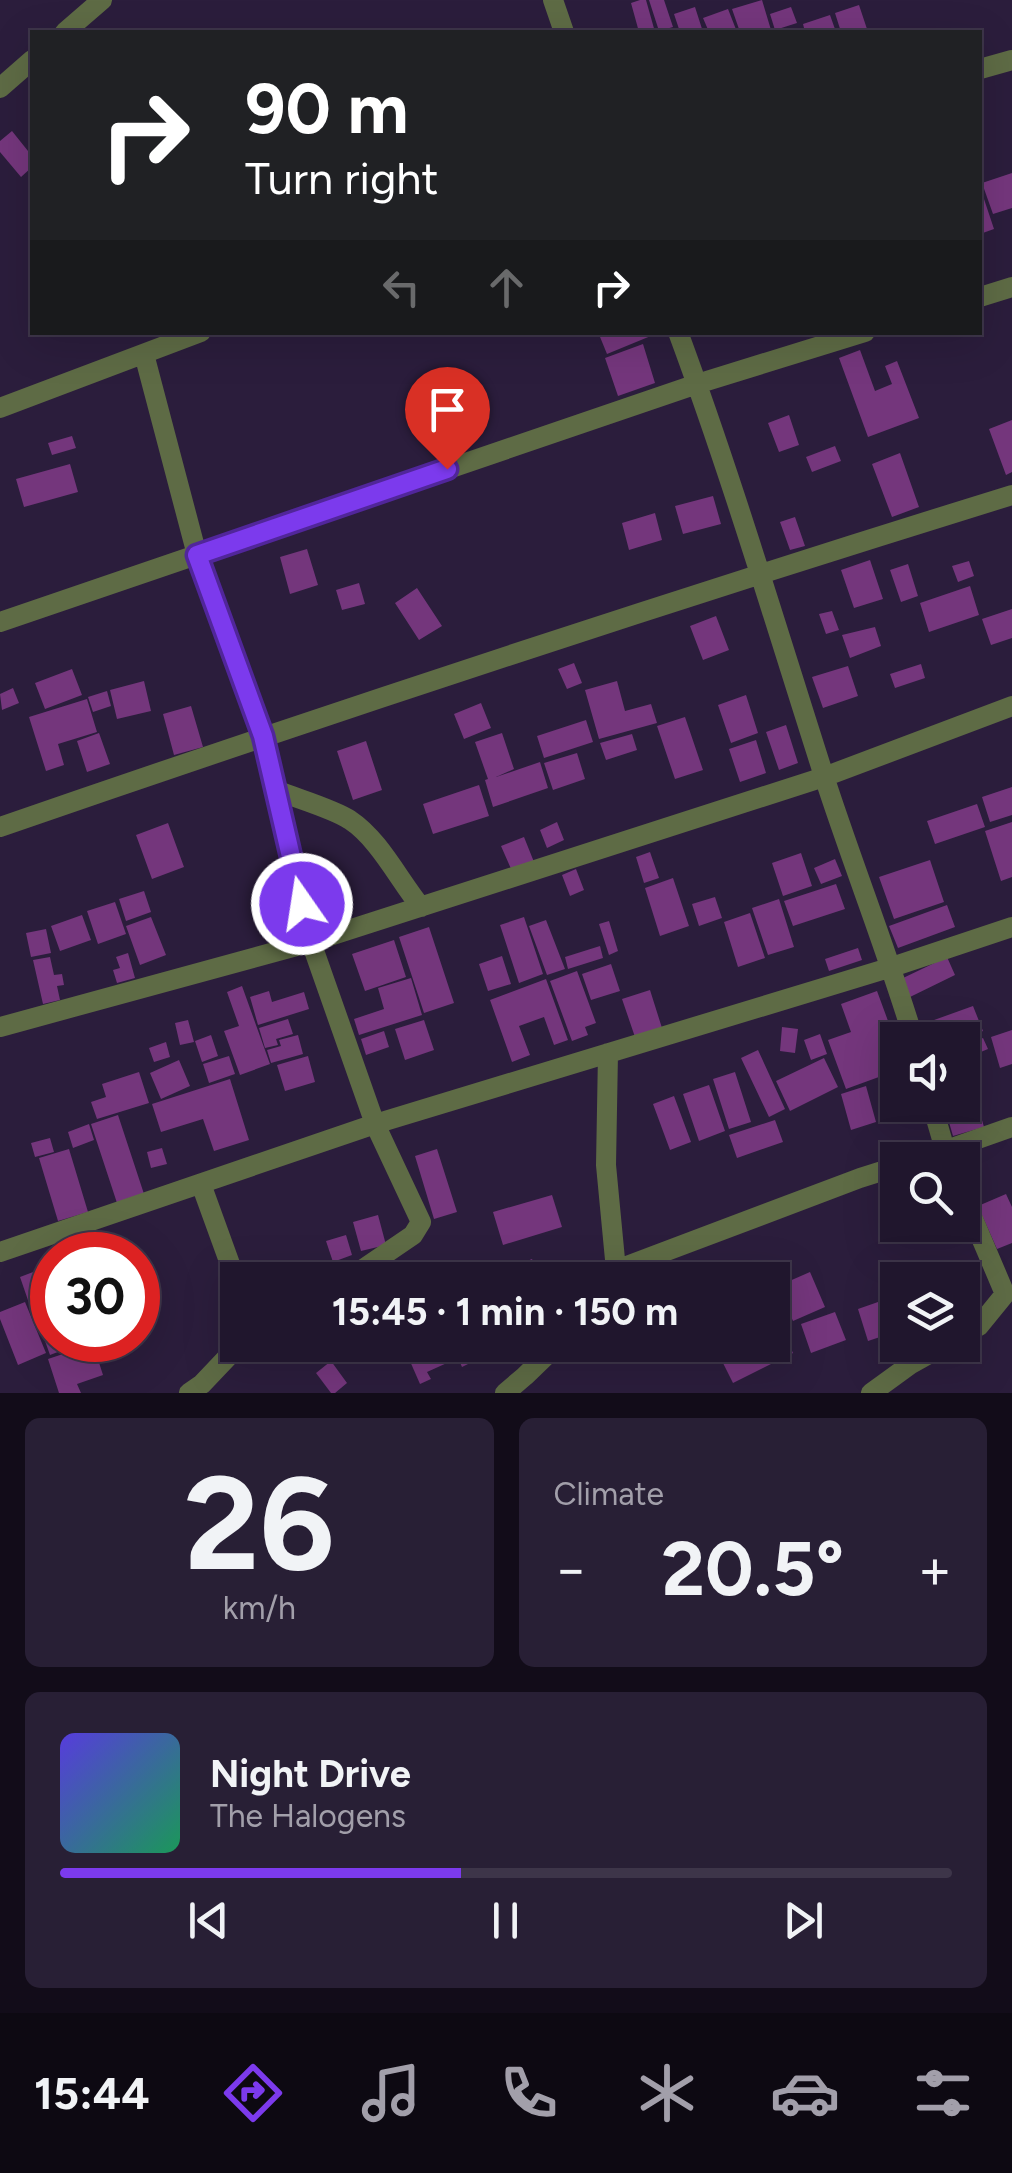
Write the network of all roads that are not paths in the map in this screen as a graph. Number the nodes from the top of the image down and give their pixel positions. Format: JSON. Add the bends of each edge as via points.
{"nodes":[{"id":1,"x":102,"y":0,"type":"edge"},
{"id":2,"x":560,"y":3,"type":"edge"},
{"id":3,"x":67,"y":30,"type":"edge"},
{"id":4,"x":564,"y":30,"type":"edge"},
{"id":5,"x":1012,"y":60,"type":"edge"},
{"id":6,"x":30,"y":62,"type":"edge"},
{"id":7,"x":982,"y":68,"type":"edge"},
{"id":8,"x":0,"y":88,"type":"edge"},
{"id":9,"x":1012,"y":288,"type":"edge"},
{"id":10,"x":982,"y":296,"type":"edge"},
{"id":11,"x":192,"y":335,"type":"edge"},
{"id":12,"x":679,"y":335,"type":"edge"},
{"id":13,"x":854,"y":335,"type":"edge"},
{"id":14,"x":144,"y":354,"type":"junction"},
{"id":15,"x":697,"y":384,"type":"junction"},
{"id":16,"x":0,"y":408,"type":"edge"},
{"id":17,"x":1012,"y":495,"type":"edge"},
{"id":18,"x":197,"y":555,"type":"junction"},
{"id":19,"x":761,"y":572,"type":"junction"},
{"id":20,"x":0,"y":622,"type":"edge"},
{"id":21,"x":1012,"y":706,"type":"edge"},
{"id":22,"x":263,"y":736,"type":"junction"},
{"id":23,"x":824,"y":777,"type":"junction"},
{"id":24,"x":276,"y":790,"type":"junction"},
{"id":25,"x":0,"y":826,"type":"edge"},
{"id":26,"x":420,"y":907,"type":"junction"},
{"id":27,"x":1012,"y":927,"type":"edge"},
{"id":28,"x":311,"y":942,"type":"junction"},
{"id":29,"x":892,"y":967,"type":"junction"},
{"id":30,"x":909,"y":1022,"type":"edge"},
{"id":31,"x":0,"y":1027,"type":"edge"},
{"id":32,"x":608,"y":1053,"type":"junction"},
{"id":33,"x":375,"y":1124,"type":"junction"},
{"id":34,"x":1012,"y":1127,"type":"edge"},
{"id":35,"x":978,"y":1142,"type":"edge"},
{"id":36,"x":880,"y":1172,"type":"edge"},
{"id":37,"x":202,"y":1184,"type":"junction"},
{"id":38,"x":980,"y":1234,"type":"edge"},
{"id":39,"x":0,"y":1252,"type":"edge"},
{"id":40,"x":230,"y":1262,"type":"edge"},
{"id":41,"x":373,"y":1262,"type":"edge"},
{"id":42,"x":611,"y":1262,"type":"edge"},
{"id":43,"x":645,"y":1262,"type":"edge"},
{"id":44,"x":980,"y":1325,"type":"edge"},
{"id":45,"x":222,"y":1362,"type":"edge"},
{"id":46,"x":540,"y":1362,"type":"edge"},
{"id":47,"x":915,"y":1362,"type":"edge"},
{"id":48,"x":189,"y":1393,"type":"edge"},
{"id":49,"x":505,"y":1393,"type":"edge"},
{"id":50,"x":871,"y":1393,"type":"edge"}],
"edges":[{"from":1,"to":3,"type":"street"},
{"from":2,"to":4,"type":"street"},
{"from":5,"to":7,"type":"street"},
{"from":6,"to":8,"type":"street"},
{"from":9,"to":10,"type":"street"},
{"from":11,"to":14,"type":"street"},
{"from":12,"to":15,"type":"street"},
{"from":13,"to":15,"type":"street"},
{"from":14,"to":16,"type":"street"},
{"from":14,"to":18,"type":"street"},
{"from":15,"to":18,"type":"street"},
{"from":15,"to":19,"type":"street"},
{"from":17,"to":19,"type":"street"},
{"from":18,"to":20,"type":"street"},
{"from":18,"to":22,"type":"street"},
{"from":19,"to":22,"type":"street"},
{"from":19,"to":23,"type":"street"},
{"from":21,"to":23,"type":"street"},
{"from":22,"to":24,"type":"street"},
{"from":22,"to":25,"type":"street"},
{"from":23,"to":26,"type":"street"},
{"from":23,"to":29,"type":"street"},
{"from":24,"to":26,"type":"street","via":[[350,820]]},
{"from":24,"to":28,"type":"street"},
{"from":26,"to":28,"type":"street"},
{"from":27,"to":29,"type":"street"},
{"from":28,"to":31,"type":"street"},
{"from":28,"to":33,"type":"street"},
{"from":29,"to":30,"type":"street"},
{"from":29,"to":32,"type":"street"},
{"from":32,"to":33,"type":"street"},
{"from":32,"to":42,"type":"street"},
{"from":33,"to":37,"type":"street"},
{"from":33,"to":41,"type":"street","via":[[420,1222],[413,1236]]},
{"from":34,"to":35,"type":"street"},
{"from":36,"to":43,"type":"street"},
{"from":37,"to":39,"type":"street"},
{"from":37,"to":40,"type":"street"},
{"from":38,"to":44,"type":"street","via":[[1006,1294]]},
{"from":45,"to":48,"type":"street"},
{"from":46,"to":49,"type":"street"},
{"from":47,"to":50,"type":"street"}]}
